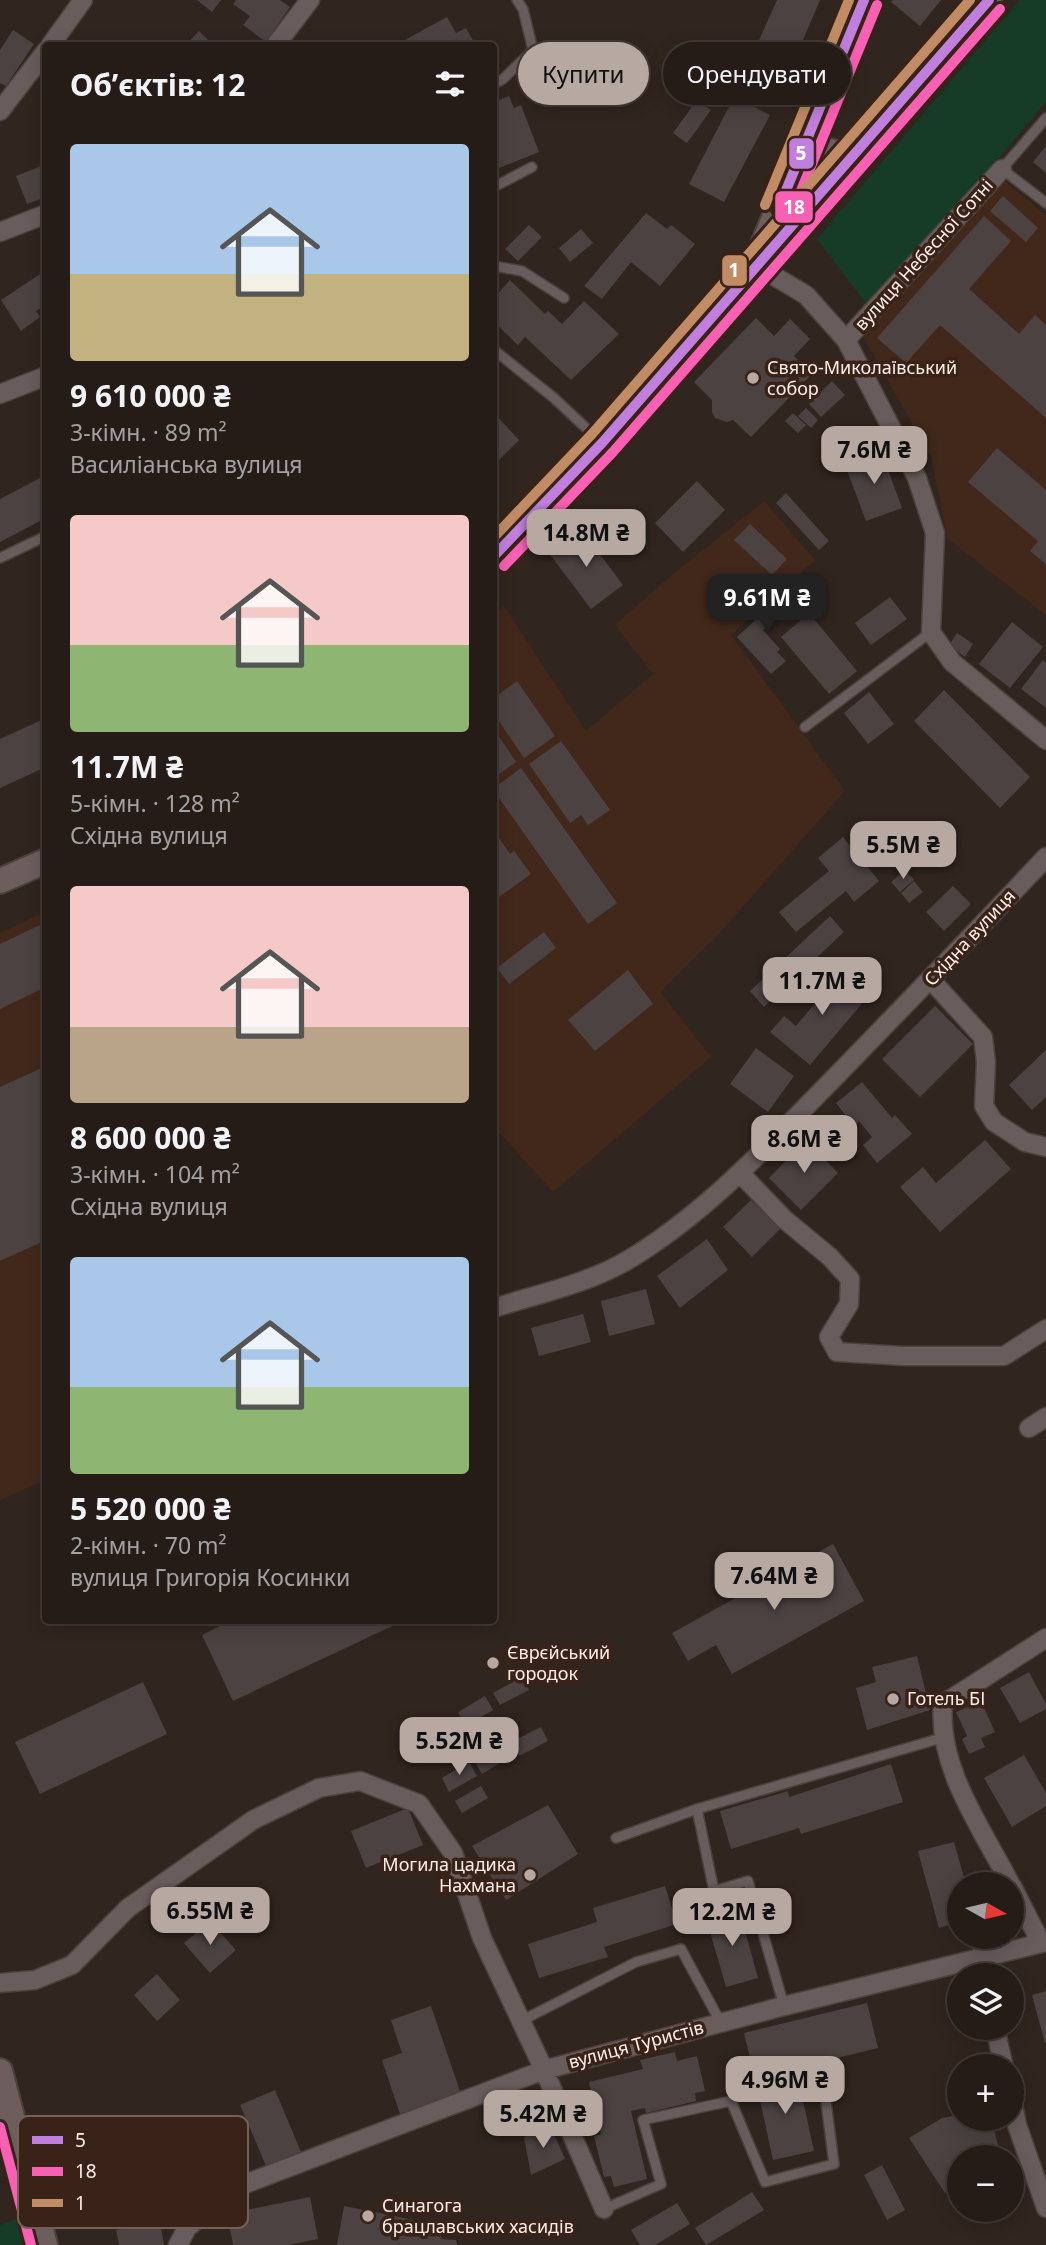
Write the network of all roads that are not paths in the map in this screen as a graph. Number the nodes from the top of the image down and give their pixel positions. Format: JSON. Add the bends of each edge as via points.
{"nodes":[{"id":1,"x":83,"y":0,"type":"edge"},
{"id":2,"x":310,"y":0,"type":"edge"},
{"id":3,"x":517,"y":0,"type":"edge"},
{"id":4,"x":864,"y":0,"type":"edge"},
{"id":5,"x":989,"y":0,"type":"edge"},
{"id":6,"x":53,"y":42,"type":"edge"},
{"id":7,"x":278,"y":42,"type":"edge"},
{"id":8,"x":42,"y":56,"type":"edge"},
{"id":9,"x":497,"y":82,"type":"edge"},
{"id":10,"x":0,"y":111,"type":"edge"},
{"id":11,"x":1046,"y":118,"type":"edge"},
{"id":12,"x":805,"y":145,"type":"junction"},
{"id":13,"x":853,"y":157,"type":"junction"},
{"id":14,"x":532,"y":167,"type":"dead end"},
{"id":15,"x":1002,"y":169,"type":"junction"},
{"id":16,"x":497,"y":185,"type":"edge"},
{"id":17,"x":1046,"y":203,"type":"edge"},
{"id":18,"x":42,"y":216,"type":"edge"},
{"id":19,"x":0,"y":232,"type":"edge"},
{"id":20,"x":497,"y":267,"type":"edge"},
{"id":21,"x":753,"y":270,"type":"junction"},
{"id":22,"x":564,"y":298,"type":"dead end"},
{"id":23,"x":846,"y":341,"type":"junction"},
{"id":24,"x":497,"y":352,"type":"edge"},
{"id":25,"x":42,"y":378,"type":"edge"},
{"id":26,"x":0,"y":394,"type":"edge"},
{"id":27,"x":602,"y":443,"type":"junction"},
{"id":28,"x":42,"y":538,"type":"edge"},
{"id":29,"x":497,"y":553,"type":"edge"},
{"id":30,"x":0,"y":558,"type":"edge"},
{"id":31,"x":931,"y":632,"type":"junction"},
{"id":32,"x":805,"y":727,"type":"dead end"},
{"id":33,"x":1046,"y":740,"type":"edge"},
{"id":34,"x":1046,"y":858,"type":"edge"},
{"id":35,"x":42,"y":863,"type":"edge"},
{"id":36,"x":0,"y":880,"type":"edge"},
{"id":37,"x":931,"y":980,"type":"junction"},
{"id":38,"x":1046,"y":1147,"type":"edge"},
{"id":39,"x":741,"y":1174,"type":"junction"},
{"id":40,"x":497,"y":1307,"type":"edge"},
{"id":41,"x":1046,"y":1329,"type":"edge"},
{"id":42,"x":1046,"y":1417,"type":"edge"},
{"id":43,"x":1029,"y":1428,"type":"dead end"},
{"id":44,"x":1046,"y":1638,"type":"edge"},
{"id":45,"x":943,"y":1730,"type":"junction"},
{"id":46,"x":697,"y":1809,"type":"junction"},
{"id":47,"x":616,"y":1838,"type":"dead end"},
{"id":48,"x":1004,"y":1872,"type":"edge"},
{"id":49,"x":1024,"y":1908,"type":"edge"},
{"id":50,"x":1043,"y":1942,"type":"edge"},
{"id":51,"x":979,"y":1957,"type":"junction"},
{"id":52,"x":981,"y":1963,"type":"edge"},
{"id":53,"x":0,"y":1983,"type":"edge"},
{"id":54,"x":785,"y":2006,"type":"junction"},
{"id":55,"x":521,"y":2021,"type":"junction"},
{"id":56,"x":721,"y":2023,"type":"junction"},
{"id":57,"x":0,"y":2070,"type":"edge"},
{"id":58,"x":544,"y":2070,"type":"junction"},
{"id":59,"x":826,"y":2102,"type":"dead end"},
{"id":60,"x":1022,"y":2131,"type":"edge"},
{"id":61,"x":18,"y":2140,"type":"edge"},
{"id":62,"x":248,"y":2183,"type":"edge"},
{"id":63,"x":1046,"y":2208,"type":"edge"},
{"id":64,"x":604,"y":2209,"type":"joint"},
{"id":65,"x":41,"y":2228,"type":"edge"},
{"id":66,"x":187,"y":2228,"type":"edge"},
{"id":67,"x":45,"y":2245,"type":"edge"},
{"id":68,"x":178,"y":2245,"type":"edge"}],
"edges":[{"from":1,"to":6,"type":"street"},
{"from":2,"to":7,"type":"street"},
{"from":3,"to":9,"type":"lane","via":[[533,50]]},
{"from":4,"to":12,"type":"main road"},
{"from":5,"to":13,"type":"main road"},
{"from":8,"to":10,"type":"street"},
{"from":11,"to":15,"type":"lane"},
{"from":12,"to":13,"type":"main road"},
{"from":12,"to":21,"type":"main road"},
{"from":13,"to":21,"type":"main road"},
{"from":14,"to":16,"type":"lane"},
{"from":15,"to":17,"type":"lane"},
{"from":15,"to":23,"type":"street","name":"вулиця Небесної Сотні"},
{"from":18,"to":19,"type":"street"},
{"from":20,"to":22,"type":"lane","via":[[522,271]]},
{"from":21,"to":23,"type":"street","via":[[774,276],[806,295]]},
{"from":21,"to":27,"type":"main road"},
{"from":23,"to":31,"type":"street","via":[[916,478],[935,533]]},
{"from":24,"to":27,"type":"lane"},
{"from":25,"to":26,"type":"street"},
{"from":27,"to":29,"type":"main road"},
{"from":28,"to":30,"type":"lane"},
{"from":31,"to":32,"type":"lane"},
{"from":31,"to":33,"type":"street","via":[[952,662]]},
{"from":34,"to":37,"type":"street","name":"Східна вулиця"},
{"from":35,"to":36,"type":"main road"},
{"from":37,"to":38,"type":"street","via":[[983,1037],[984,1106],[994,1122],[1025,1142]]},
{"from":37,"to":39,"type":"street","name":"Східна вулиця"},
{"from":39,"to":40,"type":"street","name":"Східна вулиця","via":[[625,1262],[576,1283]]},
{"from":39,"to":41,"type":"street","via":[[850,1279],[849,1304],[829,1337],[838,1352],[1004,1356]]},
{"from":42,"to":43,"type":"street"},
{"from":44,"to":45,"type":"street","via":[[943,1704]]},
{"from":45,"to":46,"type":"lane"},
{"from":45,"to":48,"type":"street","via":[[953,1772]]},
{"from":46,"to":47,"type":"lane"},
{"from":46,"to":54,"type":"lane","via":[[714,1891],[748,1881]]},
{"from":49,"to":50,"type":"street"},
{"from":50,"to":51,"type":"street","name":"вулиця Туристів"},
{"from":51,"to":52,"type":"street"},
{"from":51,"to":54,"type":"street","name":"вулиця Туристів"},
{"from":53,"to":55,"type":"street","via":[[35,1980],[72,1965],[128,1908],[253,1820],[319,1788],[359,1781],[419,1804],[453,1853],[482,1938]]},
{"from":54,"to":56,"type":"street","name":"вулиця Туристів"},
{"from":55,"to":56,"type":"lane","via":[[636,1962],[681,1949]]},
{"from":55,"to":58,"type":"street"},
{"from":56,"to":58,"type":"street","name":"вулиця Туристів"},
{"from":57,"to":61,"type":"main road"},
{"from":58,"to":62,"type":"street","name":"вулиця Туристів"},
{"from":58,"to":64,"type":"street"},
{"from":59,"to":64,"type":"lane","via":[[834,2164],[765,2182],[731,2101],[643,2120],[660,2184]]},
{"from":60,"to":63,"type":"street"},
{"from":65,"to":67,"type":"main road"},
{"from":66,"to":68,"type":"street","name":"вулиця Туристів"}]}
